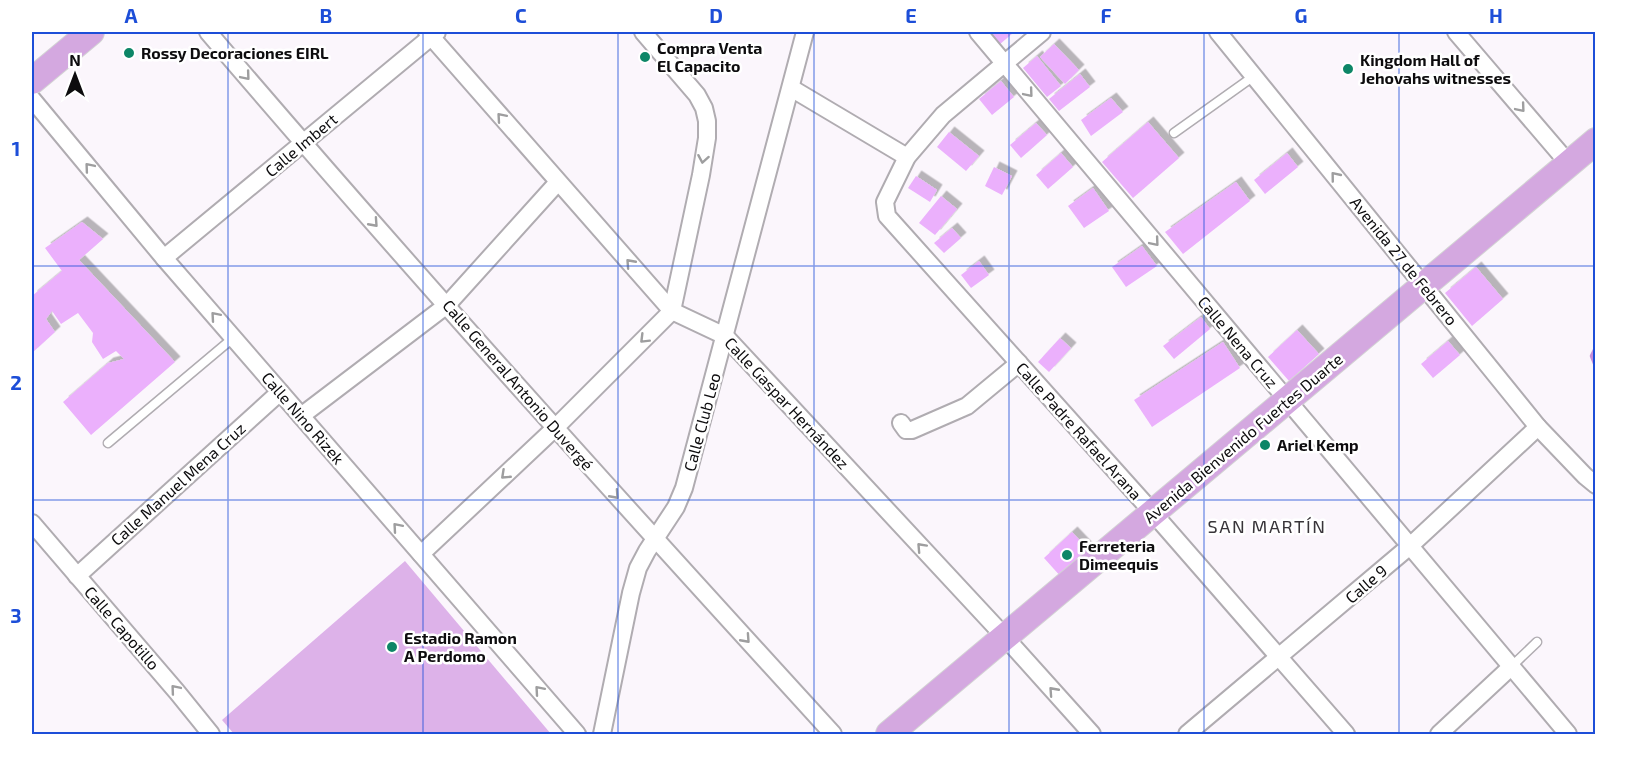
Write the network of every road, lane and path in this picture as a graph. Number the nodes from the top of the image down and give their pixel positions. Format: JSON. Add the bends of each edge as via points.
{"nodes":[{"id":1,"x":91,"y":32,"type":"edge"},
{"id":2,"x":208,"y":32,"type":"edge"},
{"id":3,"x":642,"y":32,"type":"edge"},
{"id":4,"x":805,"y":32,"type":"edge"},
{"id":5,"x":978,"y":32,"type":"edge"},
{"id":6,"x":1042,"y":32,"type":"edge"},
{"id":7,"x":1218,"y":32,"type":"edge"},
{"id":8,"x":1456,"y":32,"type":"edge"},
{"id":9,"x":432,"y":33,"type":"edge"},
{"id":10,"x":1005,"y":64,"type":"junction"},
{"id":11,"x":1254,"y":76,"type":"junction"},
{"id":12,"x":32,"y":81,"type":"edge"},
{"id":13,"x":791,"y":88,"type":"junction"},
{"id":14,"x":32,"y":99,"type":"edge"},
{"id":15,"x":1174,"y":133,"type":"dead end"},
{"id":16,"x":1596,"y":141,"type":"edge"},
{"id":17,"x":304,"y":144,"type":"junction"},
{"id":18,"x":907,"y":157,"type":"junction"},
{"id":19,"x":1569,"y":164,"type":"junction"},
{"id":20,"x":558,"y":182,"type":"junction"},
{"id":21,"x":164,"y":258,"type":"junction"},
{"id":22,"x":1425,"y":286,"type":"junction"},
{"id":23,"x":447,"y":305,"type":"junction"},
{"id":24,"x":672,"y":310,"type":"junction"},
{"id":25,"x":725,"y":336,"type":"junction"},
{"id":26,"x":233,"y":338,"type":"junction"},
{"id":27,"x":1019,"y":363,"type":"junction"},
{"id":28,"x":280,"y":392,"type":"junction"},
{"id":29,"x":1288,"y":400,"type":"junction"},
{"id":30,"x":301,"y":416,"type":"junction"},
{"id":31,"x":901,"y":423,"type":"dead end"},
{"id":32,"x":1538,"y":427,"type":"junction"},
{"id":33,"x":555,"y":428,"type":"junction"},
{"id":34,"x":108,"y":443,"type":"dead end"},
{"id":35,"x":1596,"y":484,"type":"edge"},
{"id":36,"x":1154,"y":514,"type":"junction"},
{"id":37,"x":32,"y":523,"type":"edge"},
{"id":38,"x":655,"y":539,"type":"junction"},
{"id":39,"x":1410,"y":546,"type":"junction"},
{"id":40,"x":421,"y":554,"type":"junction"},
{"id":41,"x":77,"y":576,"type":"junction"},
{"id":42,"x":1005,"y":636,"type":"junction"},
{"id":43,"x":1537,"y":642,"type":"dead end"},
{"id":44,"x":1280,"y":658,"type":"junction"},
{"id":45,"x":1512,"y":666,"type":"junction"},
{"id":46,"x":211,"y":735,"type":"edge"},
{"id":47,"x":577,"y":735,"type":"edge"},
{"id":48,"x":602,"y":735,"type":"edge"},
{"id":49,"x":833,"y":735,"type":"edge"},
{"id":50,"x":889,"y":735,"type":"edge"},
{"id":51,"x":1092,"y":735,"type":"edge"},
{"id":52,"x":1187,"y":735,"type":"edge"},
{"id":53,"x":1346,"y":735,"type":"edge"},
{"id":54,"x":1439,"y":735,"type":"edge"},
{"id":55,"x":1568,"y":735,"type":"edge"}],
"edges":[{"from":1,"to":12,"type":"main road"},
{"from":2,"to":17,"type":"street","name":"Calle General Antonio Duvergé","one_way":true},
{"from":3,"to":24,"type":"street","one_way":true,"via":[[701,102],[707,121],[707,138]]},
{"from":4,"to":13,"type":"street","name":"Calle Club Leo"},
{"from":5,"to":10,"type":"street","name":"Calle Nena Cruz"},
{"from":6,"to":10,"type":"street"},
{"from":7,"to":11,"type":"street","name":"Avenida 27 de Febrero"},
{"from":8,"to":19,"type":"street","one_way":true},
{"from":9,"to":17,"type":"street","name":"Calle Imbert"},
{"from":20,"to":9,"type":"street","name":"Calle Gaspar Hernández","one_way":true},
{"from":10,"to":18,"type":"street","via":[[943,115]]},
{"from":10,"to":29,"type":"street","name":"Calle Nena Cruz","one_way":true},
{"from":11,"to":15,"type":"lane"},
{"from":22,"to":11,"type":"street","name":"Avenida 27 de Febrero","one_way":true},
{"from":13,"to":18,"type":"street"},
{"from":13,"to":25,"type":"street","name":"Calle Club Leo"},
{"from":21,"to":14,"type":"street","name":"Calle Nino Rizek","one_way":true},
{"from":16,"to":19,"type":"main road","name":"Avenida Bienvenido Fuertes Duarte"},
{"from":17,"to":21,"type":"street","name":"Calle Imbert"},
{"from":17,"to":23,"type":"street","name":"Calle General Antonio Duvergé","one_way":true},
{"from":18,"to":27,"type":"street","name":"Calle Padre Rafael Arana","via":[[885,202],[887,216]]},
{"from":19,"to":22,"type":"main road","name":"Avenida Bienvenido Fuertes Duarte"},
{"from":20,"to":23,"type":"street"},
{"from":24,"to":20,"type":"street","name":"Calle Gaspar Hernández","one_way":true},
{"from":26,"to":21,"type":"street","name":"Calle Nino Rizek","one_way":true},
{"from":22,"to":29,"type":"main road","name":"Avenida Bienvenido Fuertes Duarte"},
{"from":22,"to":32,"type":"street","name":"Avenida 27 de Febrero"},
{"from":23,"to":30,"type":"street"},
{"from":23,"to":33,"type":"street","name":"Calle General Antonio Duvergé"},
{"from":24,"to":25,"type":"street","name":"Calle Gaspar Hernández"},
{"from":24,"to":33,"type":"street","one_way":true},
{"from":25,"to":38,"type":"street","name":"Calle Club Leo","via":[[684,488]]},
{"from":42,"to":25,"type":"street","name":"Calle Gaspar Hernández","one_way":true},
{"from":26,"to":28,"type":"street","name":"Calle Nino Rizek"},
{"from":26,"to":34,"type":"lane"},
{"from":27,"to":31,"type":"street","via":[[967,406],[912,430],[906,430]]},
{"from":27,"to":36,"type":"street","name":"Calle Padre Rafael Arana"},
{"from":28,"to":30,"type":"street","name":"Calle Nino Rizek"},
{"from":28,"to":41,"type":"street","name":"Calle Manuel Mena Cruz"},
{"from":29,"to":36,"type":"main road","name":"Avenida Bienvenido Fuertes Duarte"},
{"from":29,"to":39,"type":"street","name":"Calle Nena Cruz"},
{"from":40,"to":30,"type":"street","name":"Calle Nino Rizek","one_way":true},
{"from":32,"to":35,"type":"street","name":"Avenida 27 de Febrero"},
{"from":32,"to":39,"type":"street","name":"Calle 9"},
{"from":33,"to":38,"type":"street","name":"Calle General Antonio Duvergé","one_way":true},
{"from":33,"to":40,"type":"street","one_way":true},
{"from":36,"to":42,"type":"main road","name":"Avenida Bienvenido Fuertes Duarte"},
{"from":36,"to":44,"type":"street","name":"Calle Padre Rafael Arana"},
{"from":37,"to":41,"type":"street","name":"Calle Capotillo"},
{"from":38,"to":48,"type":"street","name":"Calle Club Leo","via":[[638,568],[631,593]]},
{"from":38,"to":49,"type":"street","name":"Calle General Antonio Duvergé","one_way":true},
{"from":39,"to":44,"type":"street","name":"Calle 9"},
{"from":39,"to":45,"type":"street","name":"Calle Nena Cruz"},
{"from":47,"to":40,"type":"street","name":"Calle Nino Rizek","one_way":true},
{"from":46,"to":41,"type":"street","name":"Calle Capotillo","one_way":true},
{"from":42,"to":50,"type":"main road","name":"Avenida Bienvenido Fuertes Duarte"},
{"from":51,"to":42,"type":"street","name":"Calle Gaspar Hernández","one_way":true},
{"from":43,"to":45,"type":"lane"},
{"from":44,"to":52,"type":"street","name":"Calle 9"},
{"from":44,"to":53,"type":"street","name":"Calle Padre Rafael Arana"},
{"from":45,"to":54,"type":"street"},
{"from":45,"to":55,"type":"street","name":"Calle Nena Cruz"}]}
